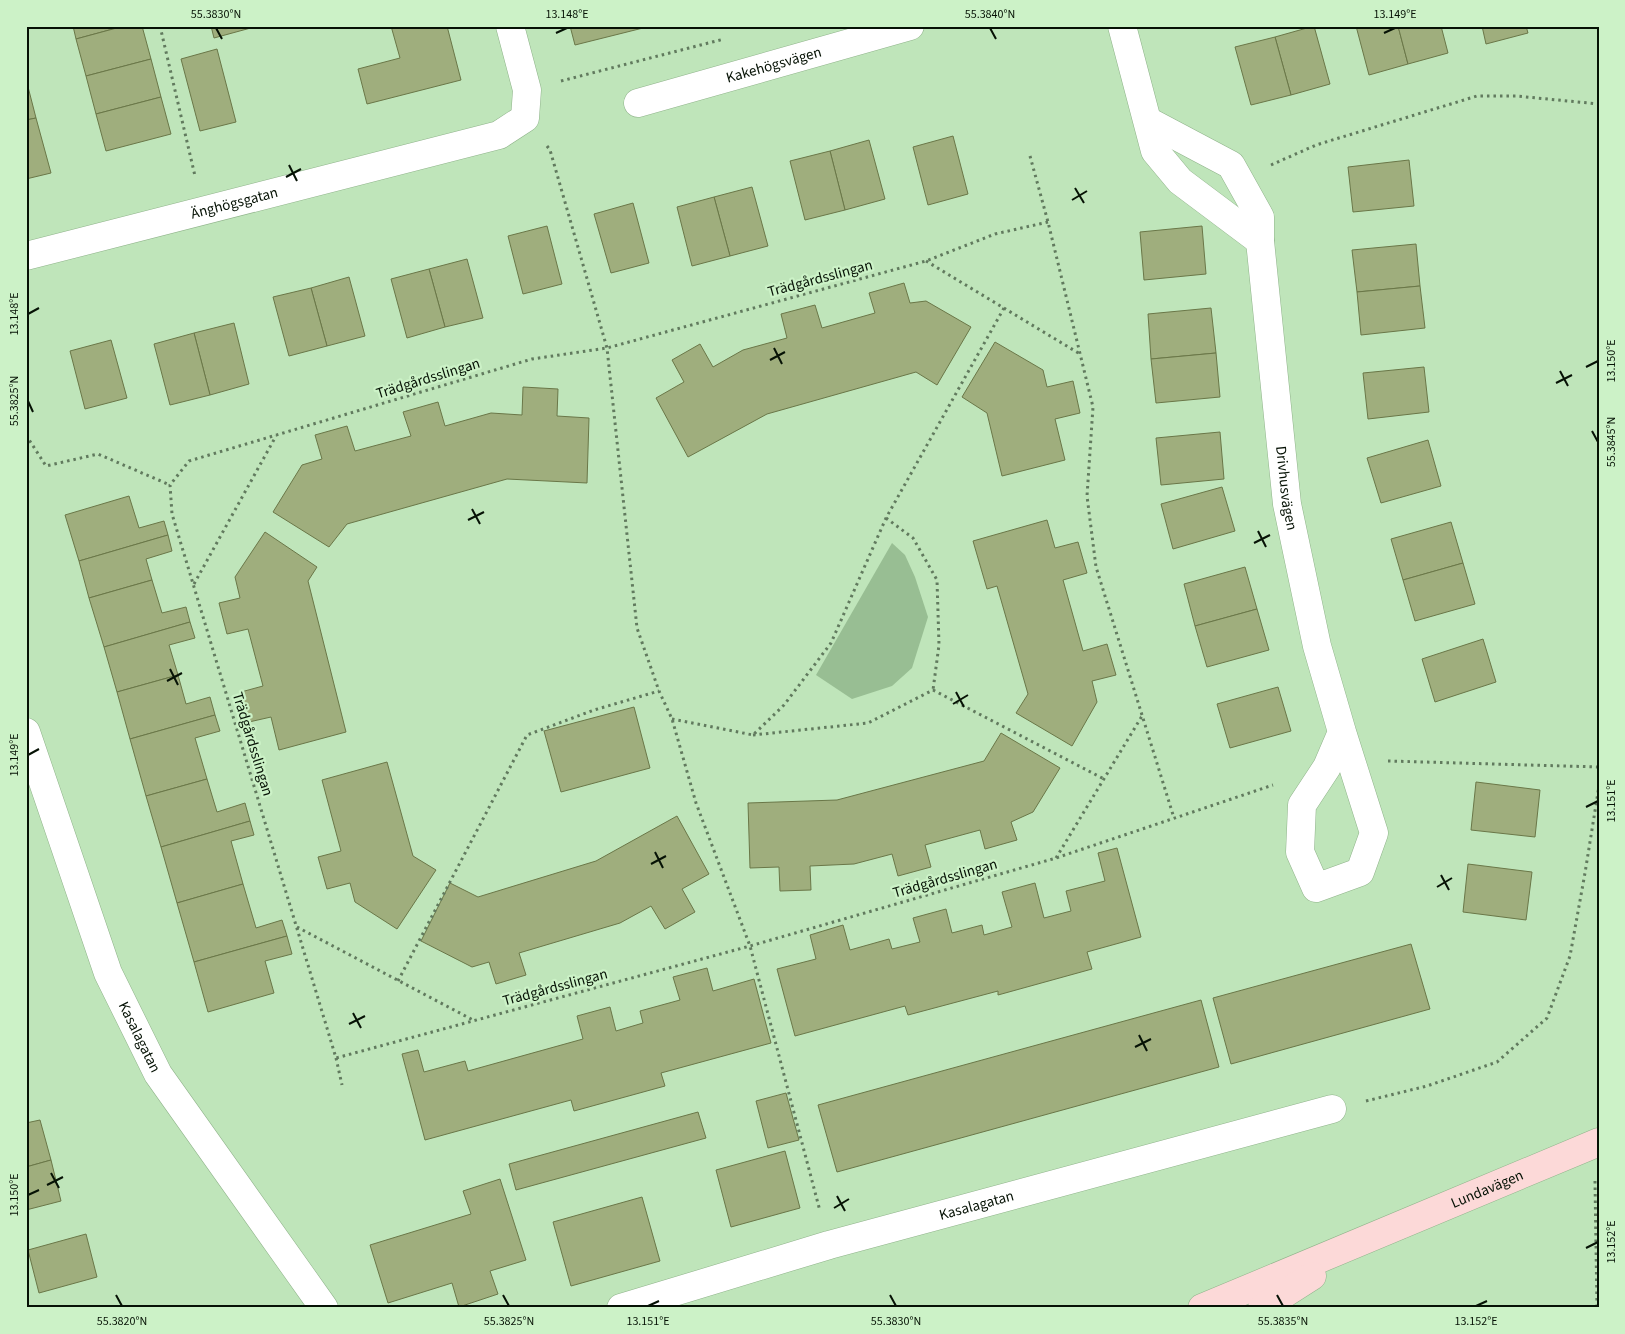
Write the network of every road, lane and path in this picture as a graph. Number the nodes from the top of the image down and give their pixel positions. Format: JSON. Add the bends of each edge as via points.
{"nodes":[{"id":1,"x":160,"y":26,"type":"edge"},
{"id":2,"x":510,"y":26,"type":"edge"},
{"id":3,"x":1122,"y":26,"type":"edge"},
{"id":4,"x":903,"y":27,"type":"edge"},
{"id":5,"x":638,"y":102,"type":"dead end"},
{"id":6,"x":1599,"y":104,"type":"edge"},
{"id":7,"x":525,"y":118,"type":"junction"},
{"id":8,"x":1148,"y":121,"type":"junction"},
{"id":9,"x":1030,"y":156,"type":"dead end"},
{"id":10,"x":1238,"y":179,"type":"junction"},
{"id":11,"x":206,"y":210,"type":"junction"},
{"id":12,"x":1048,"y":222,"type":"junction"},
{"id":13,"x":1260,"y":241,"type":"junction"},
{"id":14,"x":26,"y":256,"type":"edge"},
{"id":15,"x":926,"y":261,"type":"junction"},
{"id":16,"x":1004,"y":308,"type":"junction"},
{"id":17,"x":607,"y":348,"type":"junction"},
{"id":18,"x":1080,"y":354,"type":"junction"},
{"id":19,"x":26,"y":435,"type":"edge"},
{"id":20,"x":276,"y":436,"type":"junction"},
{"id":21,"x":170,"y":485,"type":"junction"},
{"id":22,"x":886,"y":518,"type":"junction"},
{"id":23,"x":193,"y":584,"type":"junction"},
{"id":24,"x":933,"y":690,"type":"junction"},
{"id":25,"x":660,"y":691,"type":"junction"},
{"id":26,"x":1142,"y":716,"type":"junction"},
{"id":27,"x":672,"y":719,"type":"junction"},
{"id":28,"x":26,"y":732,"type":"edge"},
{"id":29,"x":752,"y":735,"type":"junction"},
{"id":30,"x":1338,"y":763,"type":"junction"},
{"id":31,"x":1599,"y":767,"type":"edge"},
{"id":32,"x":1104,"y":779,"type":"junction"},
{"id":33,"x":1599,"y":786,"type":"edge"},
{"id":34,"x":1174,"y":818,"type":"junction"},
{"id":35,"x":1056,"y":858,"type":"junction"},
{"id":36,"x":296,"y":927,"type":"junction"},
{"id":37,"x":750,"y":946,"type":"junction"},
{"id":38,"x":398,"y":981,"type":"junction"},
{"id":39,"x":473,"y":1021,"type":"junction"},
{"id":40,"x":336,"y":1058,"type":"junction"},
{"id":41,"x":342,"y":1085,"type":"dead end"},
{"id":42,"x":1332,"y":1109,"type":"joint"},
{"id":43,"x":1599,"y":1142,"type":"edge"},
{"id":44,"x":1595,"y":1177,"type":"dead end"},
{"id":45,"x":1375,"y":1236,"type":"junction"},
{"id":46,"x":829,"y":1245,"type":"junction"},
{"id":47,"x":324,"y":1308,"type":"edge"},
{"id":48,"x":621,"y":1308,"type":"edge"},
{"id":49,"x":1202,"y":1308,"type":"edge"},
{"id":50,"x":1262,"y":1308,"type":"edge"},
{"id":51,"x":1597,"y":1308,"type":"edge"}],
"edges":[{"from":1,"to":11,"type":"path"},
{"from":2,"to":7,"type":"street","via":[[526,90]]},
{"from":3,"to":8,"type":"street"},
{"from":4,"to":5,"type":"street","name":"Kakehögsvägen"},
{"from":6,"to":10,"type":"path","via":[[1516,96],[1477,96],[1316,145]]},
{"from":7,"to":11,"type":"street","name":"Änghögsgatan","via":[[500,136]]},
{"from":7,"to":17,"type":"path","via":[[550,150]]},
{"from":8,"to":10,"type":"street","name":"Drivhusvägen","via":[[1231,165]]},
{"from":8,"to":13,"type":"street","via":[[1155,151],[1180,181]]},
{"from":9,"to":12,"type":"path"},
{"from":10,"to":13,"type":"street","name":"Drivhusvägen","via":[[1260,217]]},
{"from":11,"to":14,"type":"street","name":"Änghögsgatan"},
{"from":12,"to":15,"type":"path","name":"Trädgårdsslingan","via":[[995,234]]},
{"from":12,"to":18,"type":"path"},
{"from":13,"to":30,"type":"street","name":"Drivhusvägen","via":[[1287,504],[1317,646],[1342,732]]},
{"from":15,"to":16,"type":"path"},
{"from":15,"to":17,"type":"path","name":"Trädgårdsslingan"},
{"from":16,"to":18,"type":"path"},
{"from":16,"to":22,"type":"path"},
{"from":17,"to":20,"type":"path","name":"Trädgårdsslingan","via":[[532,359]]},
{"from":17,"to":25,"type":"path","via":[[638,628]]},
{"from":18,"to":26,"type":"path","via":[[1093,407],[1087,496],[1096,567]]},
{"from":19,"to":21,"type":"path","via":[[46,466],[98,454]]},
{"from":20,"to":21,"type":"path","name":"Trädgårdsslingan","via":[[189,461]]},
{"from":20,"to":23,"type":"path"},
{"from":21,"to":23,"type":"path","name":"Trädgårdsslingan","via":[[172,514]]},
{"from":22,"to":24,"type":"path","via":[[913,538],[937,580],[939,645]]},
{"from":22,"to":29,"type":"path","via":[[831,643],[784,704]]},
{"from":23,"to":36,"type":"path","name":"Trädgårdsslingan"},
{"from":24,"to":29,"type":"path","via":[[868,723]]},
{"from":24,"to":32,"type":"path"},
{"from":25,"to":27,"type":"path"},
{"from":25,"to":38,"type":"path","via":[[594,710],[527,735]]},
{"from":26,"to":32,"type":"path"},
{"from":26,"to":34,"type":"path"},
{"from":27,"to":29,"type":"path"},
{"from":27,"to":37,"type":"path","via":[[696,803]]},
{"from":28,"to":47,"type":"street","name":"Kasalagatan","via":[[108,972],[158,1074]]},
{"from":30,"to":31,"type":"path"},
{"from":30,"to":34,"type":"path","name":"Trädgårdsslingan"},
{"from":32,"to":35,"type":"path"},
{"from":33,"to":42,"type":"path","via":[[1570,956],[1547,1018],[1497,1062],[1427,1086]]},
{"from":34,"to":35,"type":"path","name":"Trädgårdsslingan"},
{"from":35,"to":37,"type":"path","name":"Trädgårdsslingan"},
{"from":36,"to":38,"type":"path"},
{"from":36,"to":40,"type":"path","name":"Trädgårdsslingan"},
{"from":37,"to":39,"type":"path","name":"Trädgårdsslingan"},
{"from":37,"to":46,"type":"path"},
{"from":38,"to":39,"type":"path"},
{"from":39,"to":40,"type":"path","name":"Trädgårdsslingan"},
{"from":40,"to":41,"type":"path"},
{"from":42,"to":46,"type":"street","name":"Kasalagatan"},
{"from":43,"to":45,"type":"main road","name":"Lundavägen"},
{"from":44,"to":51,"type":"path"},
{"from":45,"to":49,"type":"main road","name":"Lundavägen"},
{"from":45,"to":50,"type":"main road","name":"Lundavägen"},
{"from":46,"to":48,"type":"street","name":"Kasalagatan"}]}
